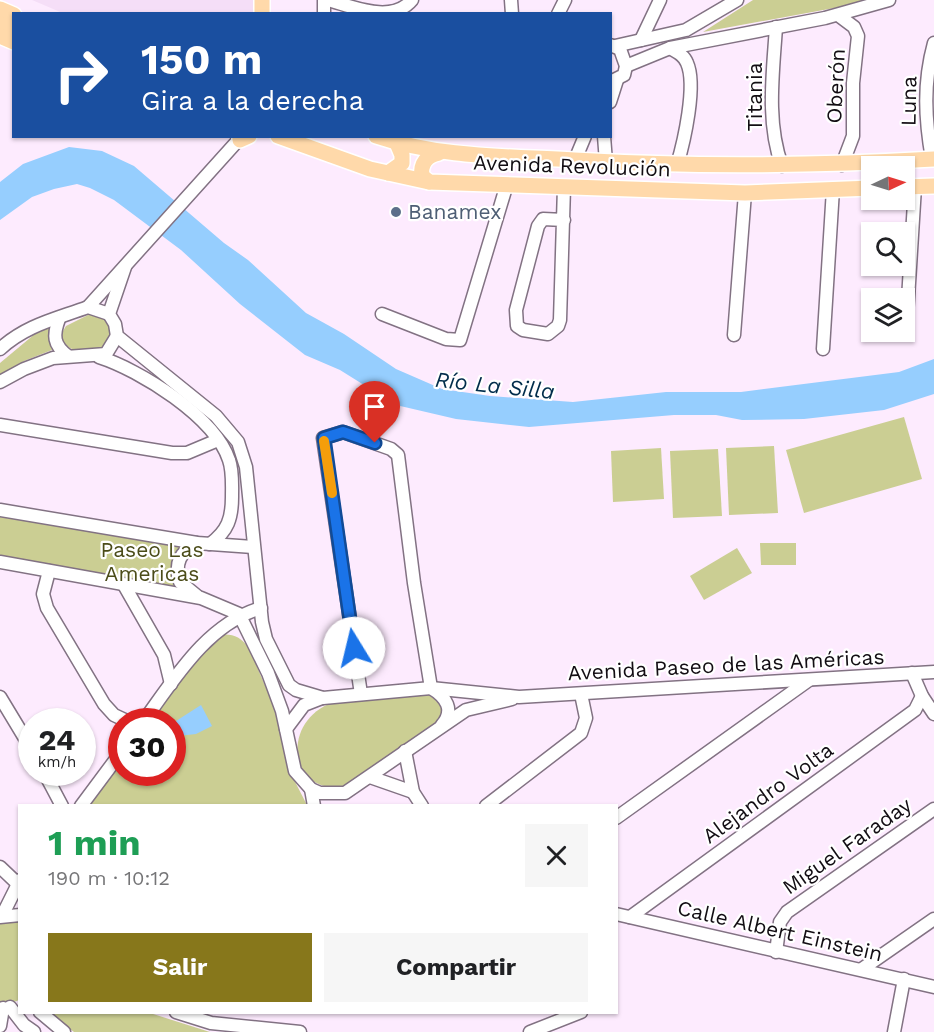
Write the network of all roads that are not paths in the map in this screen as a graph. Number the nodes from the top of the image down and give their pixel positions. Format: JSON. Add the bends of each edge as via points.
{"nodes":[{"id":1,"x":326,"y":0,"type":"edge"},
{"id":2,"x":413,"y":0,"type":"edge"},
{"id":3,"x":660,"y":0,"type":"edge"},
{"id":4,"x":737,"y":0,"type":"edge"},
{"id":5,"x":882,"y":1,"type":"edge"},
{"id":6,"x":379,"y":12,"type":"edge"},
{"id":7,"x":392,"y":12,"type":"edge"},
{"id":8,"x":838,"y":15,"type":"junction"},
{"id":9,"x":776,"y":27,"type":"junction"},
{"id":10,"x":640,"y":40,"type":"junction"},
{"id":11,"x":934,"y":43,"type":"edge"},
{"id":12,"x":613,"y":45,"type":"edge"},
{"id":13,"x":670,"y":48,"type":"junction"},
{"id":14,"x":626,"y":66,"type":"junction"},
{"id":15,"x":614,"y":81,"type":"edge"},
{"id":16,"x":242,"y":138,"type":"edge"},
{"id":17,"x":284,"y":138,"type":"edge"},
{"id":18,"x":382,"y":138,"type":"edge"},
{"id":19,"x":584,"y":138,"type":"edge"},
{"id":20,"x":603,"y":138,"type":"edge"},
{"id":21,"x":397,"y":143,"type":"junction"},
{"id":22,"x":439,"y":153,"type":"junction"},
{"id":23,"x":933,"y":159,"type":"edge"},
{"id":24,"x":575,"y":160,"type":"junction"},
{"id":25,"x":606,"y":162,"type":"junction"},
{"id":26,"x":677,"y":165,"type":"junction"},
{"id":27,"x":842,"y":165,"type":"junction"},
{"id":28,"x":782,"y":166,"type":"junction"},
{"id":29,"x":388,"y":174,"type":"junction"},
{"id":30,"x":429,"y":182,"type":"junction"},
{"id":31,"x":507,"y":184,"type":"junction"},
{"id":32,"x":934,"y":186,"type":"edge"},
{"id":33,"x":564,"y":187,"type":"junction"},
{"id":34,"x":915,"y":187,"type":"edge"},
{"id":35,"x":861,"y":188,"type":"edge"},
{"id":36,"x":833,"y":189,"type":"junction"},
{"id":37,"x":745,"y":193,"type":"junction"},
{"id":38,"x":909,"y":210,"type":"edge"},
{"id":39,"x":564,"y":220,"type":"junction"},
{"id":40,"x":124,"y":267,"type":"junction"},
{"id":41,"x":907,"y":288,"type":"edge"},
{"id":42,"x":88,"y":307,"type":"junction"},
{"id":43,"x":109,"y":314,"type":"junction"},
{"id":44,"x":382,"y":314,"type":"dead end"},
{"id":45,"x":59,"y":319,"type":"junction"},
{"id":46,"x":734,"y":335,"type":"dead end"},
{"id":47,"x":117,"y":336,"type":"junction"},
{"id":48,"x":0,"y":349,"type":"edge"},
{"id":49,"x":823,"y":349,"type":"dead end"},
{"id":50,"x":68,"y":356,"type":"junction"},
{"id":51,"x":99,"y":357,"type":"junction"},
{"id":52,"x":0,"y":382,"type":"edge"},
{"id":53,"x":0,"y":426,"type":"edge"},
{"id":54,"x":218,"y":440,"type":"junction"},
{"id":55,"x":0,"y":510,"type":"edge"},
{"id":56,"x":197,"y":543,"type":"junction"},
{"id":57,"x":210,"y":544,"type":"junction"},
{"id":58,"x":253,"y":547,"type":"junction"},
{"id":59,"x":0,"y":562,"type":"edge"},
{"id":60,"x":49,"y":571,"type":"junction"},
{"id":61,"x":124,"y":585,"type":"junction"},
{"id":62,"x":201,"y":598,"type":"junction"},
{"id":63,"x":261,"y":608,"type":"junction"},
{"id":64,"x":239,"y":614,"type":"junction"},
{"id":65,"x":934,"y":672,"type":"edge"},
{"id":66,"x":912,"y":673,"type":"junction"},
{"id":67,"x":810,"y":679,"type":"junction"},
{"id":68,"x":171,"y":684,"type":"junction"},
{"id":69,"x":431,"y":688,"type":"junction"},
{"id":70,"x":361,"y":694,"type":"junction"},
{"id":71,"x":581,"y":694,"type":"junction"},
{"id":72,"x":0,"y":696,"type":"edge"},
{"id":73,"x":922,"y":696,"type":"junction"},
{"id":74,"x":519,"y":697,"type":"junction"},
{"id":75,"x":323,"y":698,"type":"junction"},
{"id":76,"x":108,"y":708,"type":"edge"},
{"id":77,"x":153,"y":708,"type":"edge"},
{"id":78,"x":934,"y":714,"type":"edge"},
{"id":79,"x":442,"y":725,"type":"junction"},
{"id":80,"x":18,"y":726,"type":"edge"},
{"id":81,"x":286,"y":729,"type":"junction"},
{"id":82,"x":405,"y":751,"type":"junction"},
{"id":83,"x":108,"y":770,"type":"edge"},
{"id":84,"x":370,"y":777,"type":"junction"},
{"id":85,"x":51,"y":786,"type":"edge"},
{"id":86,"x":311,"y":789,"type":"junction"},
{"id":87,"x":413,"y":792,"type":"junction"},
{"id":88,"x":336,"y":800,"type":"edge"},
{"id":89,"x":61,"y":804,"type":"edge"},
{"id":90,"x":82,"y":804,"type":"edge"},
{"id":91,"x":314,"y":804,"type":"edge"},
{"id":92,"x":421,"y":804,"type":"edge"},
{"id":93,"x":489,"y":804,"type":"edge"},
{"id":94,"x":934,"y":808,"type":"edge"},
{"id":95,"x":618,"y":817,"type":"edge"},
{"id":96,"x":0,"y":867,"type":"edge"},
{"id":97,"x":18,"y":884,"type":"edge"},
{"id":98,"x":618,"y":914,"type":"edge"},
{"id":99,"x":18,"y":915,"type":"edge"},
{"id":100,"x":1,"y":916,"type":"edge"},
{"id":101,"x":630,"y":917,"type":"junction"},
{"id":102,"x":934,"y":919,"type":"edge"},
{"id":103,"x":776,"y":952,"type":"junction"},
{"id":104,"x":862,"y":969,"type":"junction"},
{"id":105,"x":904,"y":980,"type":"junction"},
{"id":106,"x":934,"y":987,"type":"edge"},
{"id":107,"x":8,"y":1007,"type":"edge"},
{"id":108,"x":42,"y":1014,"type":"edge"},
{"id":109,"x":182,"y":1014,"type":"edge"},
{"id":110,"x":576,"y":1014,"type":"edge"},
{"id":111,"x":0,"y":1026,"type":"edge"},
{"id":112,"x":34,"y":1032,"type":"edge"},
{"id":113,"x":64,"y":1032,"type":"edge"},
{"id":114,"x":300,"y":1032,"type":"edge"},
{"id":115,"x":530,"y":1032,"type":"edge"},
{"id":116,"x":894,"y":1032,"type":"edge"}],
"edges":[{"from":1,"to":6,"type":"street"},
{"from":2,"to":7,"type":"street","via":[[400,11]]},
{"from":3,"to":10,"type":"street"},
{"from":4,"to":10,"type":"street","via":[[686,30]]},
{"from":5,"to":8,"type":"street"},
{"from":8,"to":9,"type":"street"},
{"from":8,"to":27,"type":"street","name":"Oberón","via":[[854,27],[858,36],[853,136]]},
{"from":9,"to":13,"type":"street"},
{"from":9,"to":28,"type":"street","name":"Titania","via":[[772,94],[776,148]]},
{"from":10,"to":12,"type":"street"},
{"from":11,"to":23,"type":"street","name":"Luna","via":[[925,99],[925,122]]},
{"from":12,"to":14,"type":"street","via":[[622,53]]},
{"from":13,"to":14,"type":"street"},
{"from":13,"to":26,"type":"street","via":[[680,53],[689,69],[687,123]]},
{"from":14,"to":15,"type":"street","via":[[624,75]]},
{"from":16,"to":40,"type":"street"},
{"from":17,"to":29,"type":"main road","name":"Avenida Revolución"},
{"from":18,"to":21,"type":"main road","name":"Avenida Revolución"},
{"from":19,"to":24,"type":"street"},
{"from":20,"to":25,"type":"street"},
{"from":21,"to":22,"type":"main road","name":"Avenida Revolución"},
{"from":21,"to":29,"type":"main road","via":[[402,163]]},
{"from":22,"to":24,"type":"main road","name":"Avenida Revolución"},
{"from":22,"to":30,"type":"main road","via":[[429,156],[421,168],[422,176]]},
{"from":23,"to":27,"type":"main road","name":"Avenida Revolución"},
{"from":24,"to":25,"type":"main road","name":"Avenida Revolución"},
{"from":25,"to":26,"type":"main road","name":"Avenida Revolución"},
{"from":26,"to":28,"type":"main road","name":"Avenida Revolución"},
{"from":27,"to":28,"type":"main road","name":"Avenida Revolución"},
{"from":29,"to":30,"type":"main road","name":"Avenida Revolución"},
{"from":30,"to":31,"type":"main road","name":"Avenida Revolución"},
{"from":31,"to":33,"type":"main road","name":"Avenida Revolución"},
{"from":31,"to":44,"type":"street","via":[[460,340],[446,339]]},
{"from":32,"to":34,"type":"main road"},
{"from":33,"to":37,"type":"main road","name":"Avenida Revolución"},
{"from":33,"to":39,"type":"street"},
{"from":35,"to":36,"type":"main road","name":"Avenida Revolución"},
{"from":36,"to":37,"type":"main road","name":"Avenida Revolución"},
{"from":36,"to":49,"type":"street"},
{"from":37,"to":46,"type":"street"},
{"from":38,"to":41,"type":"street"},
{"from":39,"to":39,"type":"street","via":[[543,219],[538,226],[516,310],[517,326],[523,330],[548,334],[558,326]]},
{"from":40,"to":42,"type":"street"},
{"from":40,"to":43,"type":"street"},
{"from":42,"to":43,"type":"street"},
{"from":42,"to":45,"type":"street"},
{"from":43,"to":47,"type":"street"},
{"from":45,"to":48,"type":"street","via":[[36,324]]},
{"from":45,"to":50,"type":"street","via":[[55,342]]},
{"from":47,"to":51,"type":"street","via":[[111,350]]},
{"from":47,"to":58,"type":"street","name":"Avenida Paseo de las Américas","via":[[216,416],[238,441],[246,467]]},
{"from":50,"to":51,"type":"street"},
{"from":50,"to":52,"type":"street","via":[[24,369]]},
{"from":51,"to":54,"type":"street","via":[[124,364],[165,391]]},
{"from":53,"to":54,"type":"street","via":[[172,453],[188,453]]},
{"from":54,"to":57,"type":"street","via":[[229,459],[232,510],[228,526]]},
{"from":55,"to":56,"type":"street"},
{"from":56,"to":57,"type":"street"},
{"from":56,"to":62,"type":"street","via":[[182,553],[177,573],[185,588]]},
{"from":57,"to":58,"type":"street"},
{"from":58,"to":63,"type":"street","name":"Avenida Paseo de las Américas"},
{"from":59,"to":60,"type":"street"},
{"from":60,"to":61,"type":"street"},
{"from":60,"to":76,"type":"street","via":[[44,594],[47,608]]},
{"from":61,"to":62,"type":"street"},
{"from":61,"to":68,"type":"street","via":[[164,655]]},
{"from":62,"to":64,"type":"street"},
{"from":63,"to":64,"type":"street"},
{"from":63,"to":75,"type":"street","name":"Avenida Paseo de las Américas","via":[[266,639],[282,675],[296,690]]},
{"from":64,"to":68,"type":"street","via":[[204,644]]},
{"from":64,"to":81,"type":"street","via":[[268,673]]},
{"from":65,"to":66,"type":"street","name":"Avenida Paseo de las Américas"},
{"from":66,"to":67,"type":"street","name":"Avenida Paseo de las Américas"},
{"from":66,"to":73,"type":"street"},
{"from":67,"to":71,"type":"street","name":"Avenida Paseo de las Américas"},
{"from":67,"to":95,"type":"street"},
{"from":68,"to":77,"type":"street"},
{"from":69,"to":70,"type":"street","name":"Avenida Paseo de las Américas"},
{"from":69,"to":70,"type":"street","via":[[398,454],[343,432],[324,438]]},
{"from":69,"to":74,"type":"street","name":"Avenida Paseo de las Américas"},
{"from":69,"to":79,"type":"street","via":[[442,694],[448,704]]},
{"from":70,"to":75,"type":"street","name":"Avenida Paseo de las Américas"},
{"from":71,"to":74,"type":"street","name":"Avenida Paseo de las Américas"},
{"from":71,"to":93,"type":"street","via":[[586,718],[581,733]]},
{"from":72,"to":80,"type":"street"},
{"from":73,"to":78,"type":"street"},
{"from":73,"to":101,"type":"street","name":"Alejandro Volta","via":[[915,710]]},
{"from":74,"to":79,"type":"street","name":"Avenida Paseo de las Américas","via":[[466,710]]},
{"from":75,"to":81,"type":"street","via":[[304,705]]},
{"from":79,"to":82,"type":"street","name":"Avenida Paseo de las Américas"},
{"from":81,"to":86,"type":"street","via":[[295,771]]},
{"from":82,"to":84,"type":"street","name":"Avenida Paseo de las Américas"},
{"from":82,"to":87,"type":"street"},
{"from":83,"to":90,"type":"street"},
{"from":84,"to":87,"type":"street"},
{"from":84,"to":88,"type":"street","name":"Avenida Paseo de las Américas"},
{"from":85,"to":89,"type":"street"},
{"from":86,"to":88,"type":"street","name":"Avenida Paseo de las Américas"},
{"from":86,"to":91,"type":"street"},
{"from":87,"to":92,"type":"street"},
{"from":94,"to":103,"type":"street","name":"Miguel Faraday","via":[[787,912],[780,922]]},
{"from":96,"to":97,"type":"street"},
{"from":97,"to":100,"type":"street"},
{"from":98,"to":101,"type":"street","name":"Calle Albert Einstein"},
{"from":99,"to":100,"type":"street"},
{"from":101,"to":103,"type":"street","name":"Calle Albert Einstein"},
{"from":102,"to":104,"type":"street"},
{"from":103,"to":104,"type":"street","name":"Calle Albert Einstein"},
{"from":104,"to":105,"type":"street","name":"Calle Albert Einstein"},
{"from":105,"to":106,"type":"street","name":"Calle Albert Einstein"},
{"from":105,"to":116,"type":"street"},
{"from":107,"to":111,"type":"street"},
{"from":107,"to":112,"type":"street"},
{"from":108,"to":113,"type":"street"},
{"from":109,"to":114,"type":"street","via":[[211,1023]]},
{"from":110,"to":115,"type":"street"}]}
